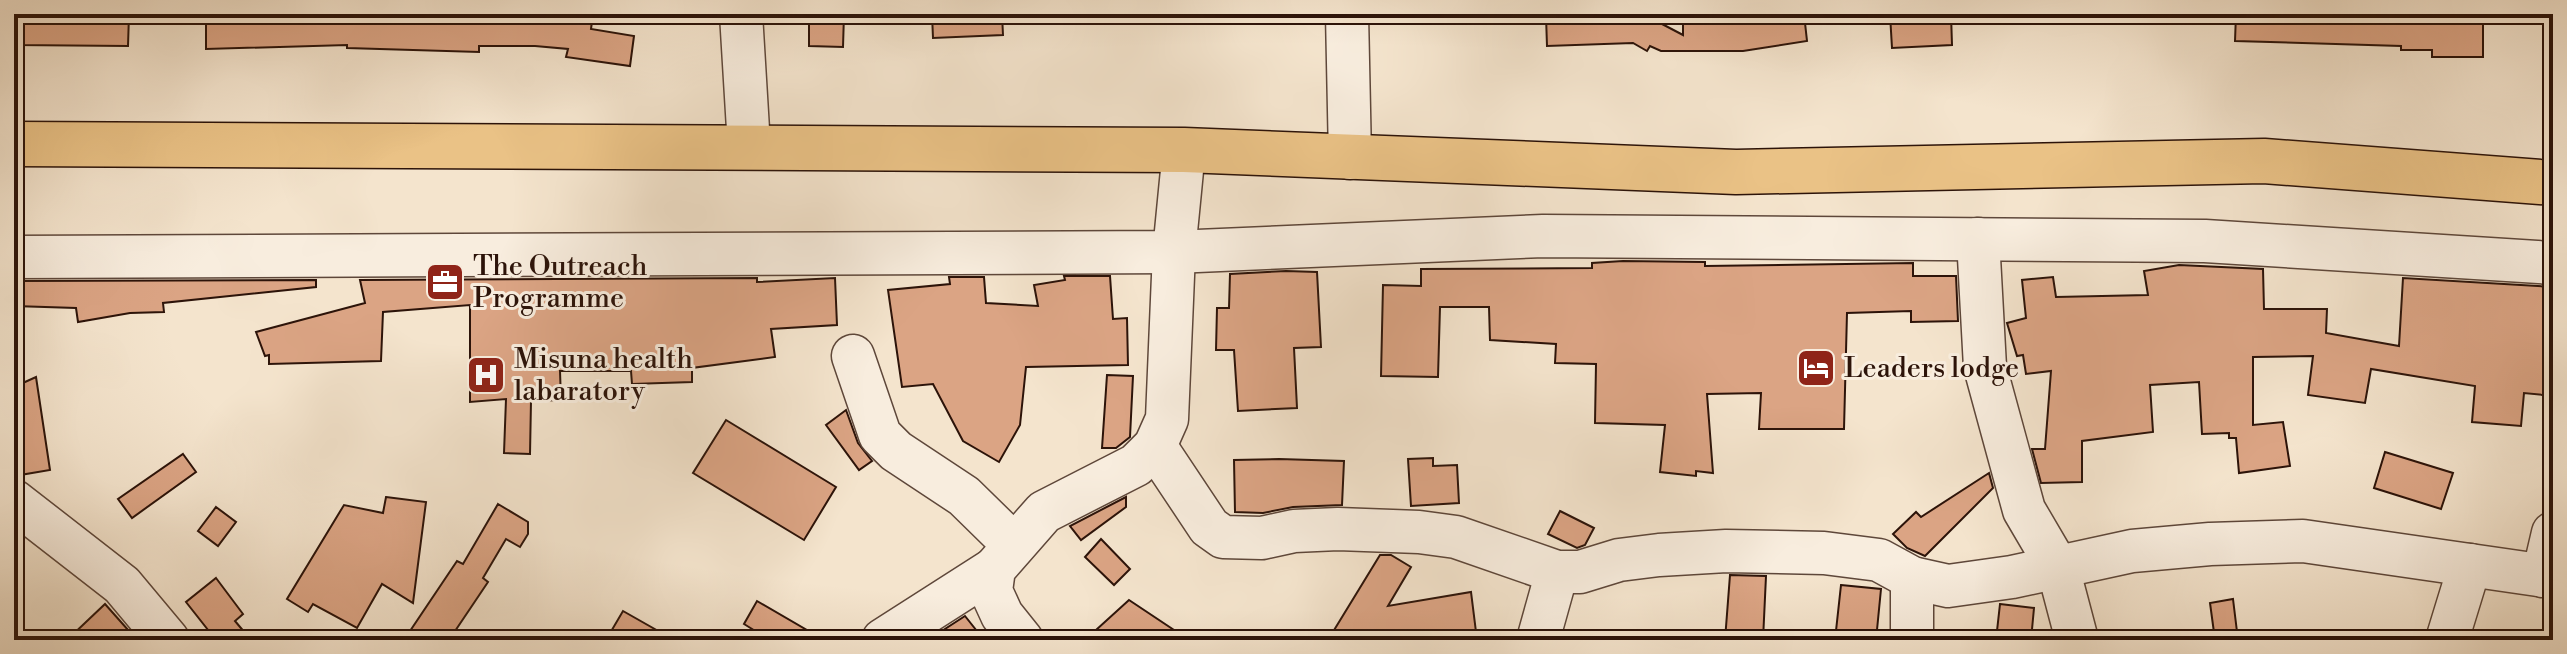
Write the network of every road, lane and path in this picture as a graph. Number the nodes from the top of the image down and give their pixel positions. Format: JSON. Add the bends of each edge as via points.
{"nodes":[{"id":1,"x":741,"y":14,"type":"edge"},
{"id":2,"x":1347,"y":14,"type":"edge"},
{"id":3,"x":14,"y":144,"type":"edge"},
{"id":4,"x":749,"y":146,"type":"junction"},
{"id":5,"x":1184,"y":150,"type":"junction"},
{"id":6,"x":1350,"y":158,"type":"junction"},
{"id":7,"x":2553,"y":183,"type":"edge"},
{"id":8,"x":1978,"y":239,"type":"junction"},
{"id":9,"x":1174,"y":252,"type":"junction"},
{"id":10,"x":14,"y":257,"type":"edge"},
{"id":11,"x":2553,"y":263,"type":"edge"},
{"id":12,"x":853,"y":356,"type":"dead end"},
{"id":13,"x":1155,"y":446,"type":"junction"},
{"id":14,"x":14,"y":501,"type":"edge"},
{"id":15,"x":2553,"y":533,"type":"edge"},
{"id":16,"x":1004,"y":557,"type":"junction"},
{"id":17,"x":2470,"y":565,"type":"junction"},
{"id":18,"x":2058,"y":568,"type":"junction"},
{"id":19,"x":1557,"y":572,"type":"junction"},
{"id":20,"x":2548,"y":577,"type":"edge"},
{"id":21,"x":1912,"y":578,"type":"junction"},
{"id":22,"x":168,"y":640,"type":"edge"},
{"id":23,"x":883,"y":640,"type":"edge"},
{"id":24,"x":1022,"y":640,"type":"edge"},
{"id":25,"x":1538,"y":640,"type":"edge"},
{"id":26,"x":1912,"y":640,"type":"edge"},
{"id":27,"x":2077,"y":640,"type":"edge"},
{"id":28,"x":2447,"y":640,"type":"edge"}],
"edges":[{"from":1,"to":4,"type":"street"},
{"from":2,"to":6,"type":"street"},
{"from":3,"to":4,"type":"highway"},
{"from":4,"to":5,"type":"highway"},
{"from":5,"to":6,"type":"highway"},
{"from":5,"to":9,"type":"street"},
{"from":6,"to":7,"type":"highway","via":[[1736,172],[2264,161]]},
{"from":8,"to":9,"type":"street","via":[[1543,236]]},
{"from":8,"to":11,"type":"street","via":[[2205,241]]},
{"from":8,"to":18,"type":"street","via":[[1985,367],[2024,510]]},
{"from":9,"to":10,"type":"street"},
{"from":9,"to":13,"type":"street","via":[[1167,419]]},
{"from":12,"to":16,"type":"street","via":[[880,435],[964,496]]},
{"from":13,"to":16,"type":"street","via":[[1136,465],[1044,512]]},
{"from":13,"to":19,"type":"street","via":[[1209,527],[1223,537],[1338,529],[1419,532],[1456,537]]},
{"from":14,"to":22,"type":"street","via":[[122,585]]},
{"from":15,"to":20,"type":"street"},
{"from":16,"to":23,"type":"street"},
{"from":16,"to":24,"type":"street","via":[[991,591]]},
{"from":17,"to":18,"type":"street","via":[[2303,541],[2132,551]]},
{"from":17,"to":20,"type":"street"},
{"from":17,"to":28,"type":"street"},
{"from":18,"to":21,"type":"street","via":[[1948,586]]},
{"from":18,"to":27,"type":"street"},
{"from":19,"to":21,"type":"street","via":[[1659,555],[1740,551],[1879,560]]},
{"from":19,"to":25,"type":"street"},
{"from":21,"to":26,"type":"street"}]}
